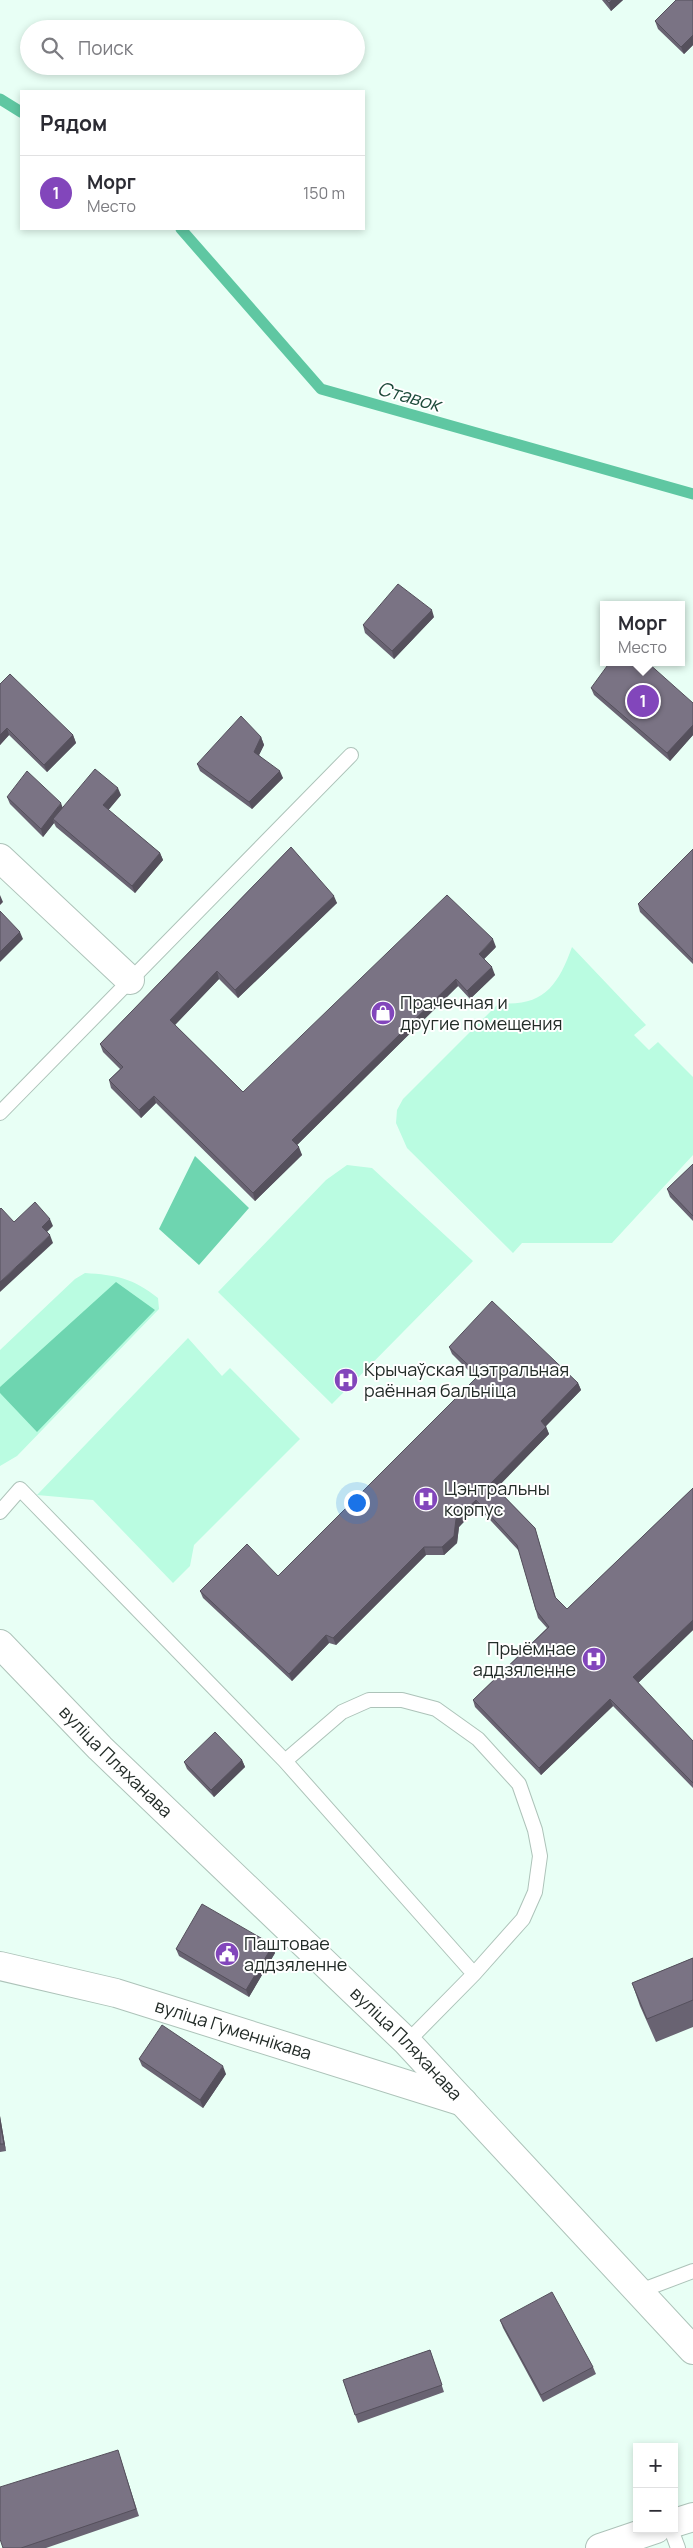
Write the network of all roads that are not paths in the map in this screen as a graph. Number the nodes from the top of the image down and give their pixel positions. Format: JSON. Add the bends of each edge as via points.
{"nodes":[{"id":1,"x":351,"y":754,"type":"dead end"},
{"id":2,"x":0,"y":858,"type":"edge"},
{"id":3,"x":130,"y":980,"type":"junction"},
{"id":4,"x":0,"y":1113,"type":"edge"},
{"id":5,"x":0,"y":1512,"type":"edge"},
{"id":6,"x":0,"y":1644,"type":"edge"},
{"id":7,"x":285,"y":1761,"type":"junction"},
{"id":8,"x":0,"y":1966,"type":"edge"},
{"id":9,"x":474,"y":1974,"type":"junction"},
{"id":10,"x":407,"y":2042,"type":"junction"},
{"id":11,"x":464,"y":2102,"type":"junction"},
{"id":12,"x":693,"y":2271,"type":"edge"},
{"id":13,"x":640,"y":2291,"type":"junction"},
{"id":14,"x":693,"y":2350,"type":"edge"},
{"id":15,"x":693,"y":2517,"type":"edge"},
{"id":16,"x":678,"y":2522,"type":"edge"},
{"id":17,"x":644,"y":2533,"type":"edge"},
{"id":18,"x":672,"y":2533,"type":"edge"},
{"id":19,"x":600,"y":2548,"type":"edge"},
{"id":20,"x":678,"y":2548,"type":"edge"}],
"edges":[{"from":1,"to":3,"type":"lane"},
{"from":2,"to":3,"type":"street"},
{"from":3,"to":4,"type":"lane"},
{"from":5,"to":7,"type":"lane","via":[[20,1489]]},
{"from":6,"to":10,"type":"street","name":"вуліца Пляханава","via":[[100,1748]]},
{"from":7,"to":9,"type":"lane"},
{"from":7,"to":9,"type":"lane","via":[[342,1712],[369,1700],[402,1700],[436,1709],[478,1739],[519,1784],[540,1856],[535,1892],[523,1919]]},
{"from":8,"to":11,"type":"street","name":"вуліца Гуменнікава","via":[[116,1993]]},
{"from":9,"to":10,"type":"lane"},
{"from":10,"to":11,"type":"street","name":"вуліца Пляханава"},
{"from":11,"to":13,"type":"street","name":"вуліца Пляханава"},
{"from":12,"to":13,"type":"lane"},
{"from":13,"to":14,"type":"street","name":"вуліца Пляханава"},
{"from":15,"to":16,"type":"street"},
{"from":17,"to":19,"type":"street"},
{"from":18,"to":20,"type":"lane"}]}
